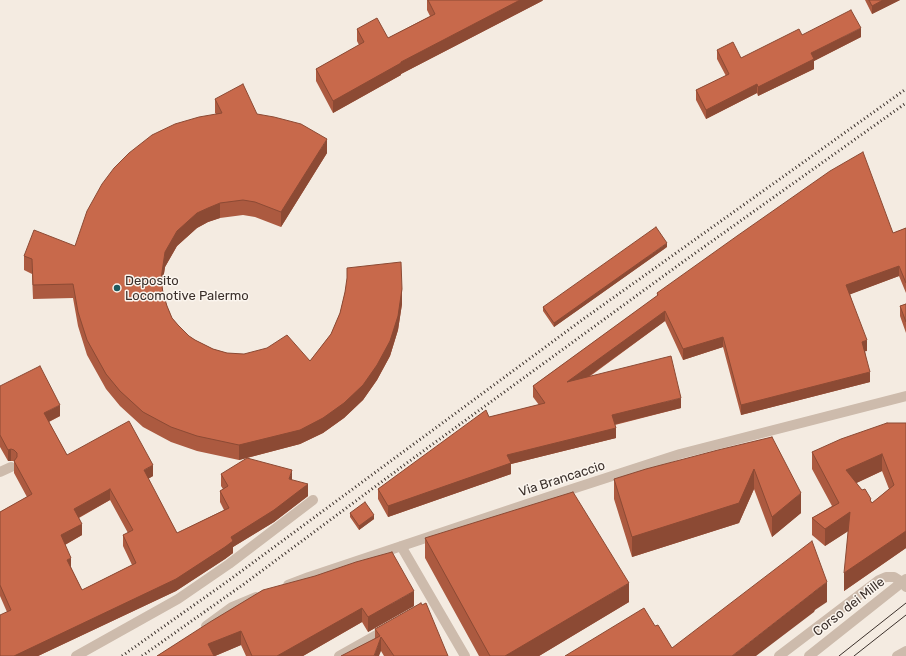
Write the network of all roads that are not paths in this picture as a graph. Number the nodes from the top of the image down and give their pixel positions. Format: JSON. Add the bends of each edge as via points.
{"nodes":[{"id":1,"x":906,"y":396,"type":"edge"},
{"id":2,"x":11,"y":467,"type":"dead end"},
{"id":3,"x":0,"y":472,"type":"edge"},
{"id":4,"x":313,"y":500,"type":"dead end"},
{"id":5,"x":400,"y":546,"type":"junction"},
{"id":6,"x":905,"y":583,"type":"edge"},
{"id":7,"x":281,"y":588,"type":"edge"},
{"id":8,"x":267,"y":593,"type":"edge"},
{"id":9,"x":393,"y":625,"type":"edge"},
{"id":10,"x":196,"y":634,"type":"edge"},
{"id":11,"x":906,"y":651,"type":"edge"},
{"id":12,"x":76,"y":656,"type":"edge"},
{"id":13,"x":339,"y":656,"type":"edge"},
{"id":14,"x":465,"y":656,"type":"edge"},
{"id":15,"x":779,"y":656,"type":"edge"},
{"id":16,"x":809,"y":656,"type":"edge"},
{"id":17,"x":897,"y":656,"type":"edge"}],
"edges":[{"from":1,"to":5,"type":"street","name":"Via Brancaccio","via":[[680,454]]},
{"from":2,"to":3,"type":"street"},
{"from":4,"to":12,"type":"street","via":[[178,599]]},
{"from":5,"to":7,"type":"street","name":"Via Brancaccio"},
{"from":5,"to":14,"type":"street","via":[[430,604]]},
{"from":6,"to":15,"type":"street","via":[[894,577],[879,580]]},
{"from":6,"to":16,"type":"street","name":"Corso dei Mille"},
{"from":8,"to":10,"type":"street","via":[[232,607]]},
{"from":9,"to":13,"type":"street"},
{"from":11,"to":17,"type":"street"}]}
